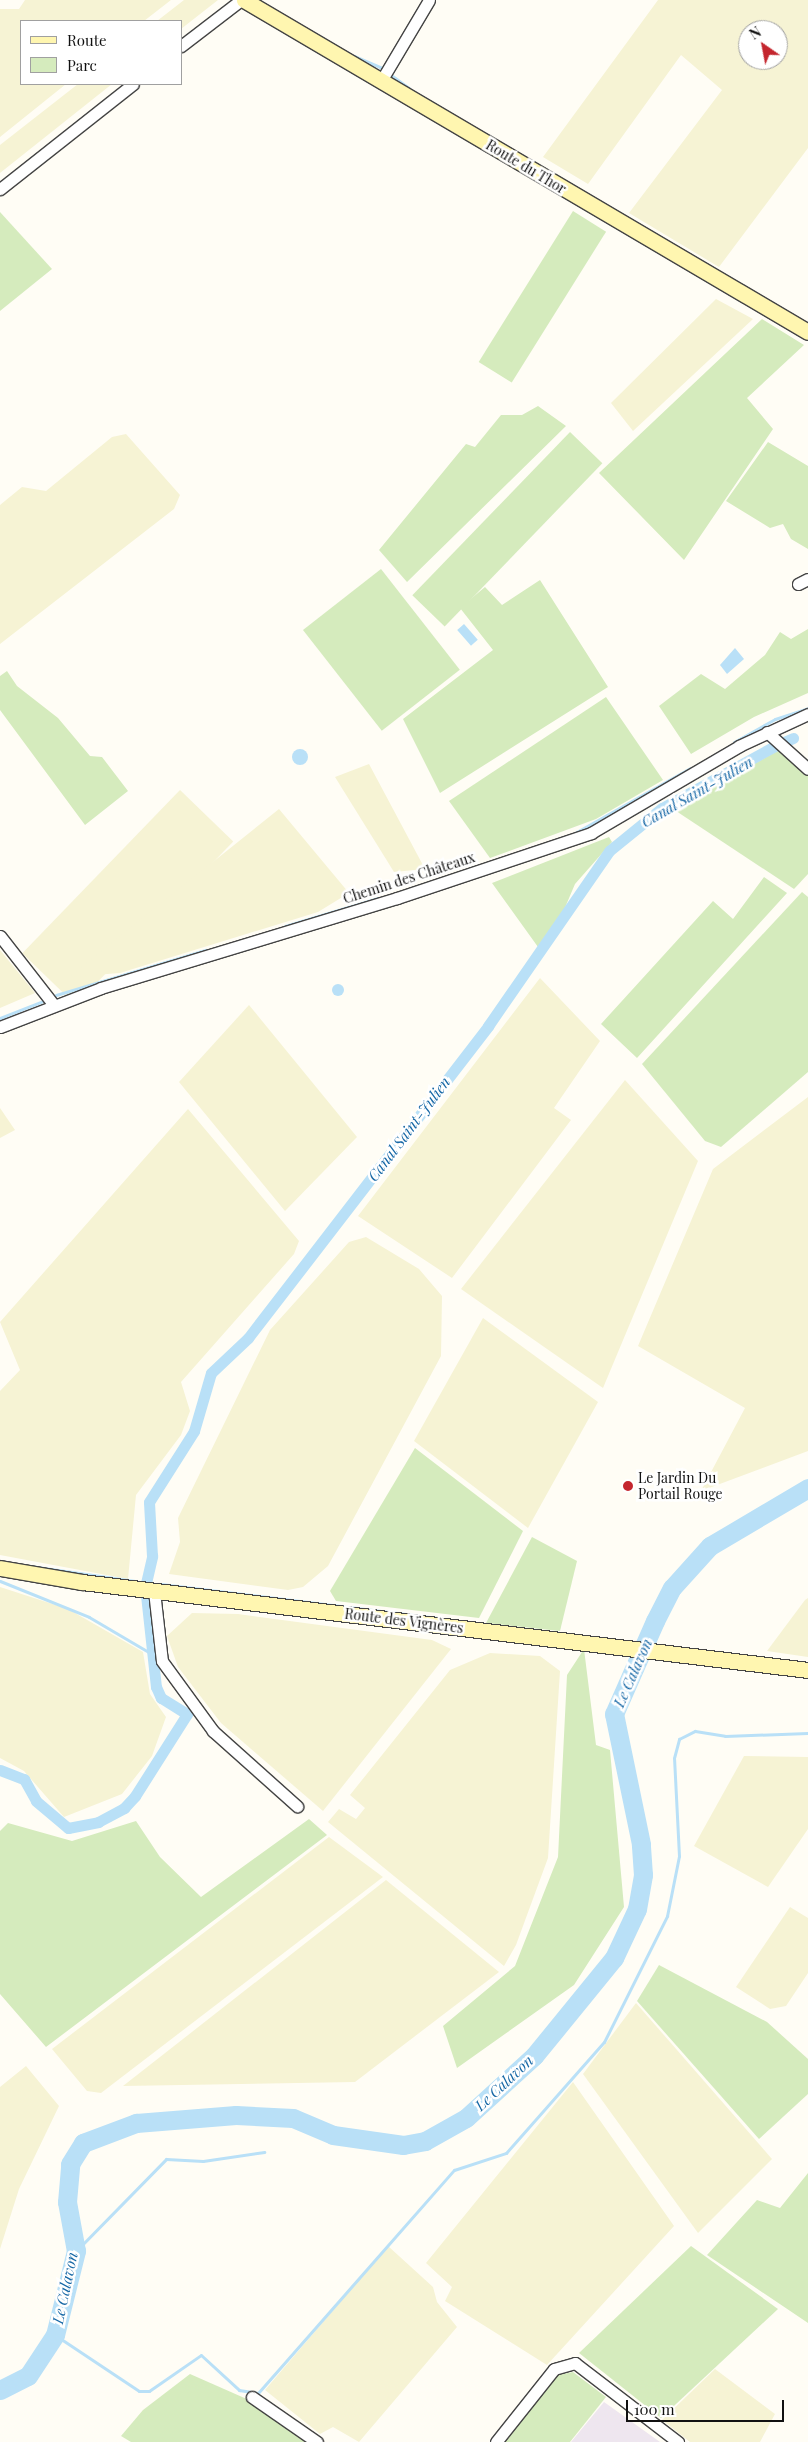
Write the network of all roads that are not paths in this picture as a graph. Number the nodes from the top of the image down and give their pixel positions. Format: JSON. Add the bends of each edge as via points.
{"nodes":[{"id":1,"x":243,"y":0,"type":"edge"},
{"id":2,"x":429,"y":0,"type":"edge"},
{"id":3,"x":182,"y":45,"type":"edge"},
{"id":4,"x":381,"y":81,"type":"junction"},
{"id":5,"x":132,"y":85,"type":"edge"},
{"id":6,"x":0,"y":188,"type":"edge"},
{"id":7,"x":808,"y":332,"type":"edge"},
{"id":8,"x":808,"y":714,"type":"edge"},
{"id":9,"x":767,"y":732,"type":"junction"},
{"id":10,"x":808,"y":769,"type":"edge"},
{"id":11,"x":0,"y":936,"type":"edge"},
{"id":12,"x":54,"y":1005,"type":"junction"},
{"id":13,"x":0,"y":1027,"type":"edge"},
{"id":14,"x":0,"y":1568,"type":"edge"},
{"id":15,"x":148,"y":1590,"type":"junction"},
{"id":16,"x":808,"y":1670,"type":"edge"},
{"id":17,"x":297,"y":1806,"type":"dead end"},
{"id":18,"x":252,"y":2396,"type":"dead end"},
{"id":19,"x":317,"y":2442,"type":"edge"},
{"id":20,"x":496,"y":2442,"type":"edge"},
{"id":21,"x":678,"y":2442,"type":"edge"}],
"edges":[{"from":1,"to":3,"type":"street"},
{"from":1,"to":4,"type":"street","name":"Route du Thor"},
{"from":2,"to":4,"type":"street"},
{"from":4,"to":7,"type":"street","name":"Route du Thor"},
{"from":5,"to":6,"type":"street"},
{"from":8,"to":9,"type":"street","name":"Chemin des Châteaux"},
{"from":9,"to":10,"type":"street"},
{"from":9,"to":12,"type":"street","name":"Chemin des Châteaux","via":[[591,833]]},
{"from":11,"to":12,"type":"street"},
{"from":12,"to":13,"type":"street","name":"Chemin des Châteaux"},
{"from":14,"to":15,"type":"street","name":"Route des Vignères"},
{"from":15,"to":16,"type":"street","name":"Route des Vignères"},
{"from":15,"to":17,"type":"street","via":[[162,1661],[213,1731]]},
{"from":18,"to":19,"type":"street"},
{"from":20,"to":21,"type":"street","via":[[554,2369],[575,2363]]}]}
